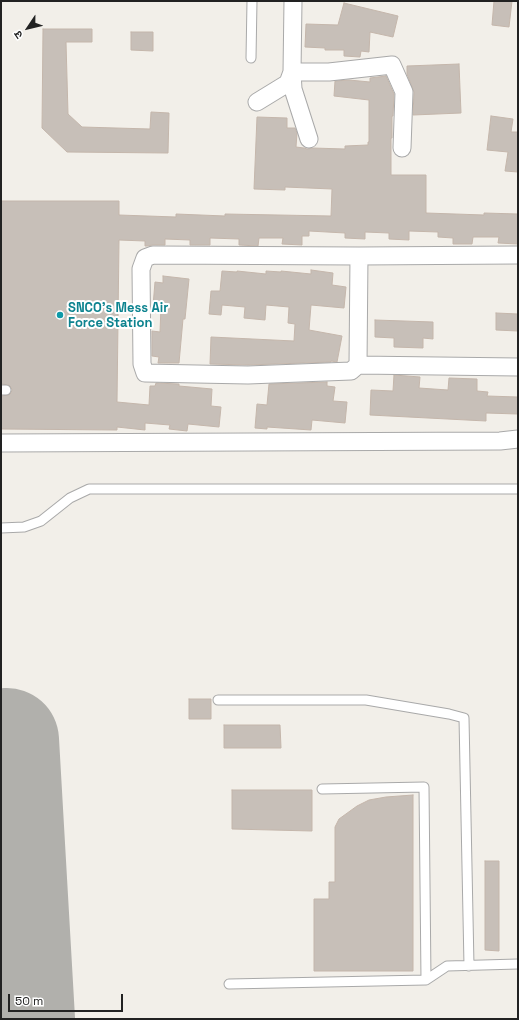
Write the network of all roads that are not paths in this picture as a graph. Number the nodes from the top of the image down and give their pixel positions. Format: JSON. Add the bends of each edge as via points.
{"nodes":[{"id":1,"x":252,"y":1,"type":"edge"},
{"id":2,"x":293,"y":1,"type":"edge"},
{"id":3,"x":251,"y":58,"type":"dead end"},
{"id":4,"x":292,"y":72,"type":"junction"},
{"id":5,"x":257,"y":102,"type":"dead end"},
{"id":6,"x":309,"y":139,"type":"dead end"},
{"id":7,"x":402,"y":148,"type":"dead end"},
{"id":8,"x":518,"y":255,"type":"edge"},
{"id":9,"x":359,"y":256,"type":"junction"},
{"id":10,"x":358,"y":365,"type":"junction"},
{"id":11,"x":518,"y":366,"type":"edge"},
{"id":12,"x":518,"y":439,"type":"edge"},
{"id":13,"x":1,"y":443,"type":"edge"},
{"id":14,"x":518,"y":489,"type":"edge"},
{"id":15,"x":1,"y":528,"type":"edge"},
{"id":16,"x":218,"y":700,"type":"dead end"},
{"id":17,"x":322,"y":789,"type":"dead end"},
{"id":18,"x":518,"y":964,"type":"edge"},
{"id":19,"x":469,"y":966,"type":"junction"},
{"id":20,"x":426,"y":980,"type":"junction"},
{"id":21,"x":229,"y":984,"type":"dead end"}],
"edges":[{"from":1,"to":3,"type":"lane"},
{"from":2,"to":4,"type":"street"},
{"from":4,"to":5,"type":"street","via":[[288,83]]},
{"from":4,"to":6,"type":"street","via":[[293,89]]},
{"from":4,"to":7,"type":"street","via":[[329,72],[392,65],[404,92]]},
{"from":8,"to":9,"type":"street"},
{"from":9,"to":10,"type":"street"},
{"from":9,"to":10,"type":"street","via":[[153,256],[145,258],[141,269],[142,364],[145,373],[248,375],[351,371]]},
{"from":10,"to":11,"type":"street"},
{"from":12,"to":13,"type":"street"},
{"from":14,"to":15,"type":"lane","via":[[89,489],[70,498],[41,521],[24,527]]},
{"from":16,"to":19,"type":"lane","via":[[366,700],[464,718]]},
{"from":17,"to":20,"type":"lane","via":[[424,787]]},
{"from":18,"to":19,"type":"lane"},
{"from":19,"to":20,"type":"lane","via":[[447,966]]},
{"from":20,"to":21,"type":"lane"}]}
